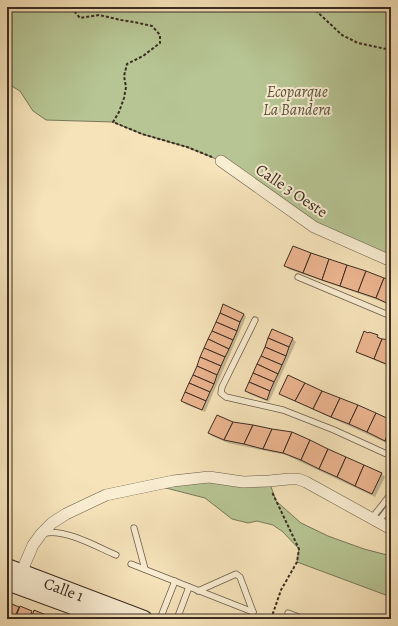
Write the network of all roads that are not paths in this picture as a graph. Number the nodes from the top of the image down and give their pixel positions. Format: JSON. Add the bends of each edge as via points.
{"nodes":[{"id":1,"x":221,"y":161,"type":"road end"},
{"id":2,"x":391,"y":260,"type":"edge"},
{"id":3,"x":298,"y":277,"type":"dead end"},
{"id":4,"x":391,"y":316,"type":"edge"},
{"id":5,"x":255,"y":320,"type":"dead end"},
{"id":6,"x":391,"y":456,"type":"edge"},
{"id":7,"x":391,"y":494,"type":"edge"},
{"id":8,"x":391,"y":505,"type":"edge"},
{"id":9,"x":375,"y":520,"type":"junction"},
{"id":10,"x":134,"y":528,"type":"dead end"},
{"id":11,"x":391,"y":529,"type":"edge"},
{"id":12,"x":41,"y":534,"type":"junction"},
{"id":13,"x":116,"y":555,"type":"dead end"},
{"id":14,"x":131,"y":564,"type":"dead end"},
{"id":15,"x":145,"y":569,"type":"junction"},
{"id":16,"x":14,"y":570,"type":"edge"},
{"id":17,"x":175,"y":581,"type":"junction"},
{"id":18,"x":7,"y":582,"type":"edge"},
{"id":19,"x":189,"y":587,"type":"junction"},
{"id":20,"x":198,"y":591,"type":"junction"},
{"id":21,"x":288,"y":613,"type":"dead end"},
{"id":22,"x":108,"y":619,"type":"edge"},
{"id":23,"x":144,"y":619,"type":"edge"},
{"id":24,"x":160,"y":619,"type":"edge"},
{"id":25,"x":177,"y":619,"type":"edge"},
{"id":26,"x":304,"y":619,"type":"edge"}],
"edges":[{"from":1,"to":2,"type":"street","name":"Calle 3 Oeste","via":[[314,227]]},
{"from":3,"to":4,"type":"lane"},
{"from":5,"to":6,"type":"lane","via":[[222,387],[222,393],[226,397],[283,410]]},
{"from":7,"to":9,"type":"lane"},
{"from":8,"to":9,"type":"lane"},
{"from":9,"to":11,"type":"street"},
{"from":9,"to":12,"type":"street","via":[[298,479],[243,482],[209,477],[173,481],[106,495],[52,522]]},
{"from":10,"to":15,"type":"lane"},
{"from":12,"to":13,"type":"lane","via":[[51,532],[68,536]]},
{"from":12,"to":16,"type":"street"},
{"from":14,"to":15,"type":"lane"},
{"from":15,"to":17,"type":"lane"},
{"from":16,"to":23,"type":"main road","name":"Calle 1"},
{"from":17,"to":19,"type":"lane"},
{"from":17,"to":24,"type":"lane"},
{"from":18,"to":22,"type":"main road","name":"Calle 1"},
{"from":19,"to":20,"type":"lane"},
{"from":19,"to":25,"type":"lane"},
{"from":20,"to":20,"type":"lane","via":[[236,574],[240,577],[253,612]]},
{"from":21,"to":26,"type":"lane"}]}
